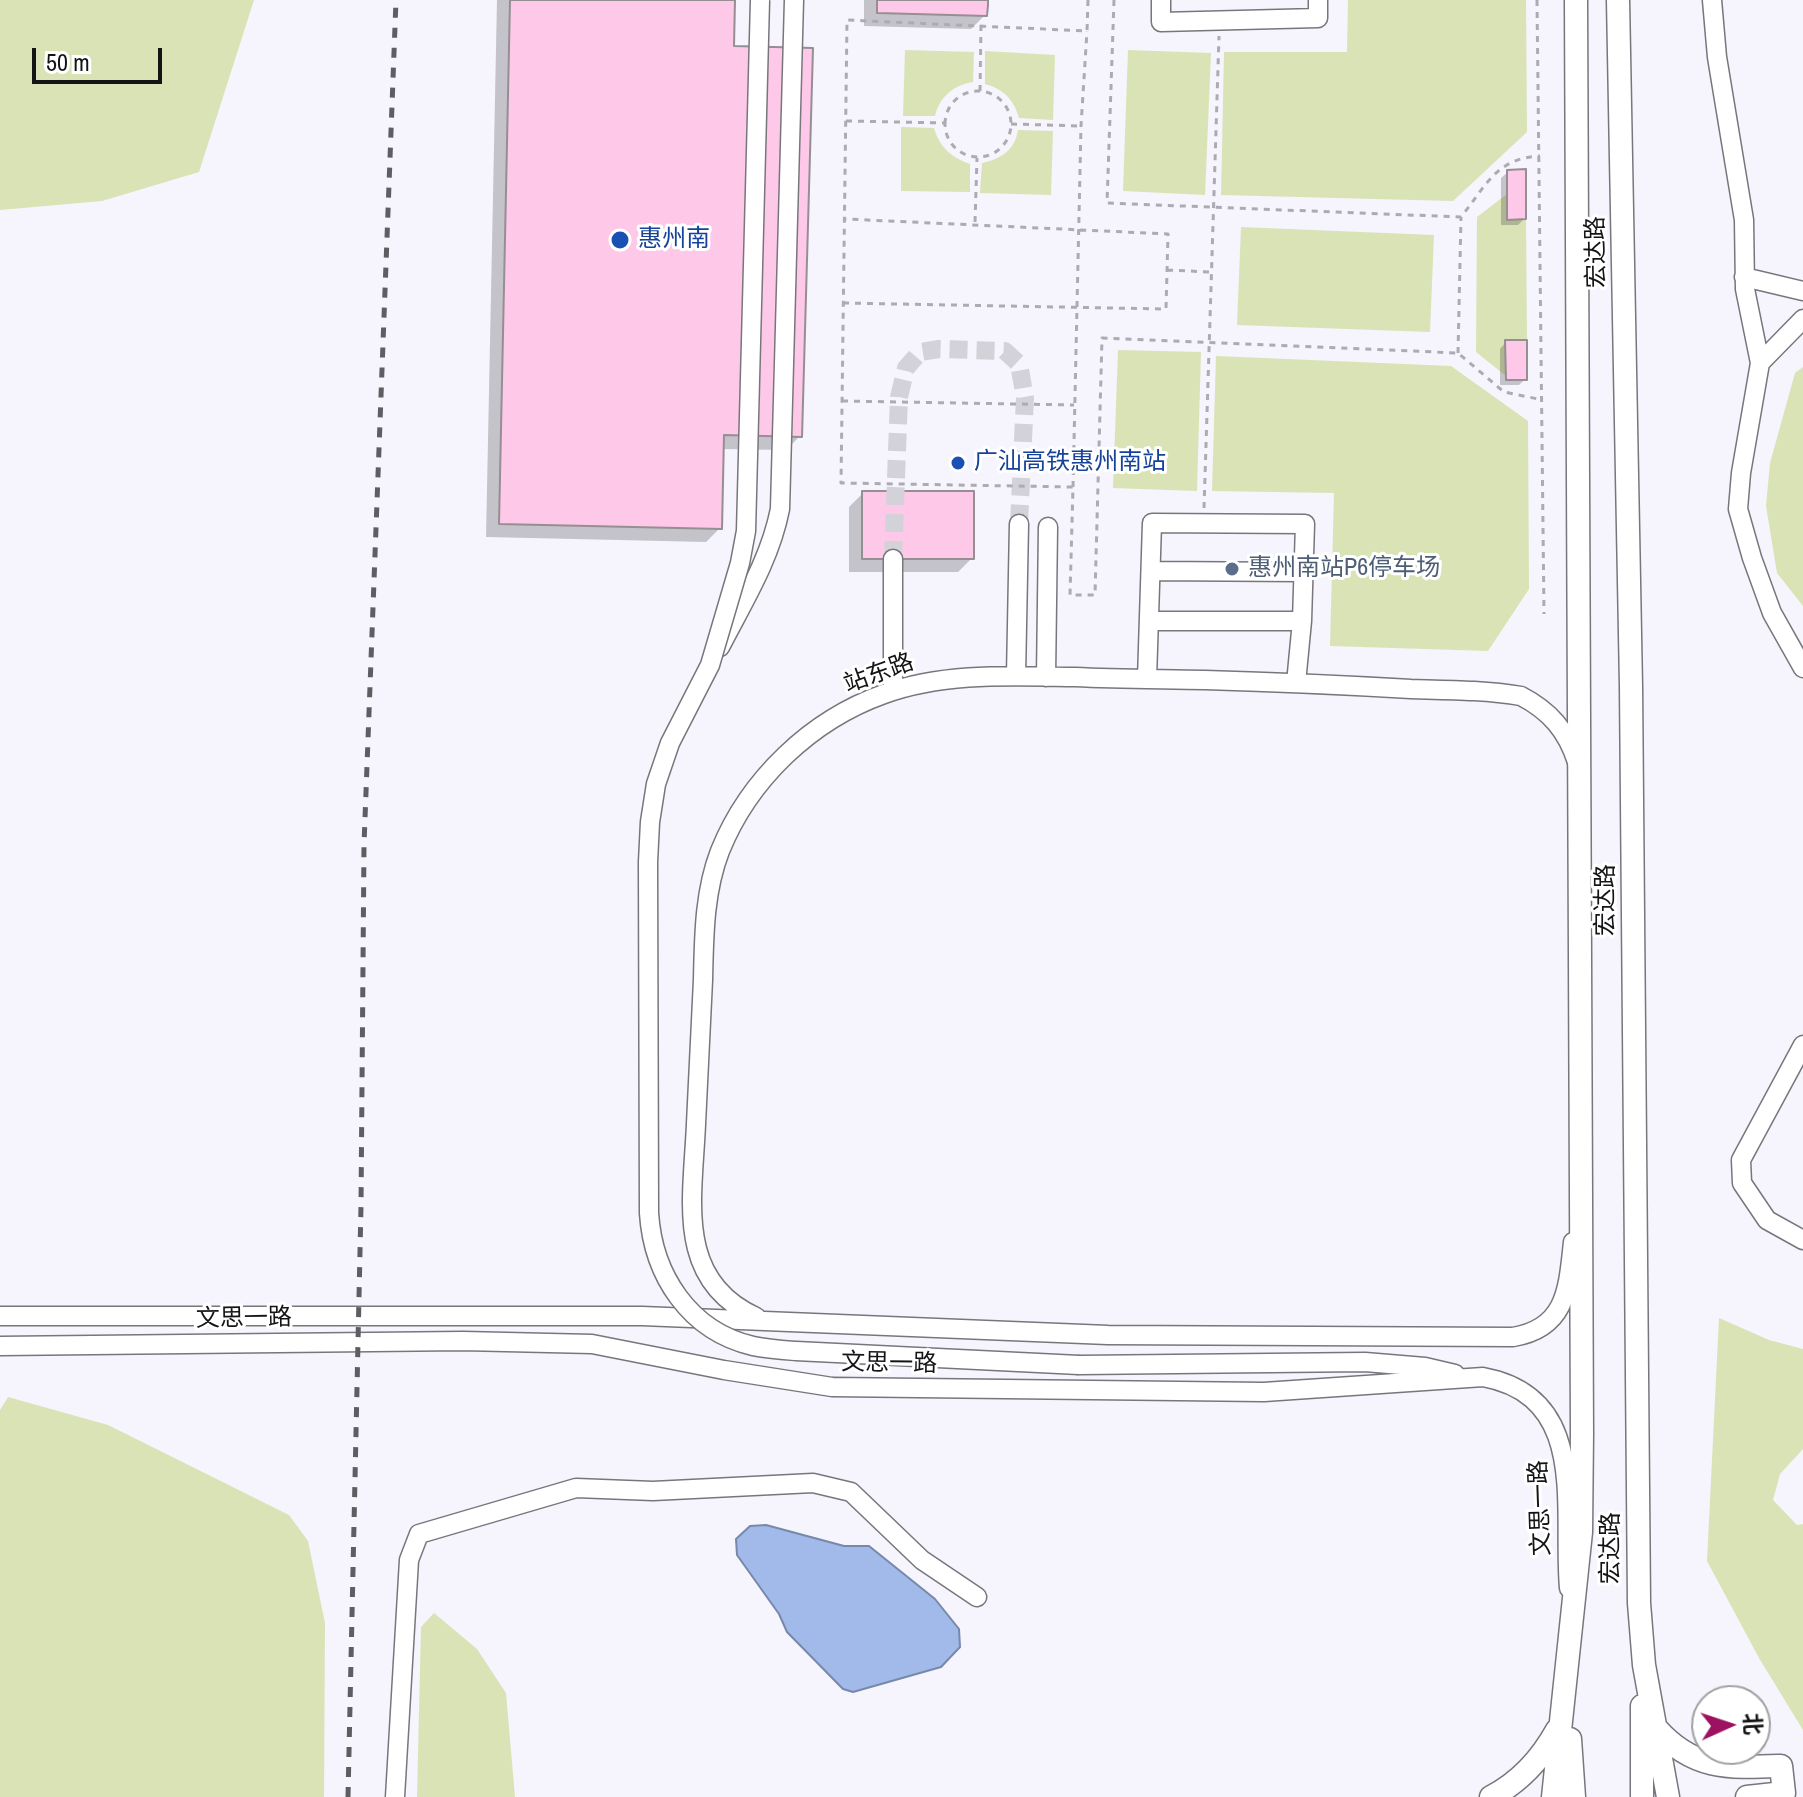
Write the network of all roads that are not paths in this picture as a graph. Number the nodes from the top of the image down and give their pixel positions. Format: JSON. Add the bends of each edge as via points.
{"nodes":[{"id":1,"x":760,"y":0,"type":"edge"},
{"id":2,"x":794,"y":0,"type":"edge"},
{"id":3,"x":1161,"y":0,"type":"edge"},
{"id":4,"x":1318,"y":0,"type":"edge"},
{"id":5,"x":1576,"y":0,"type":"edge"},
{"id":6,"x":1618,"y":0,"type":"edge"},
{"id":7,"x":1712,"y":0,"type":"edge"},
{"id":8,"x":1744,"y":277,"type":"junction"},
{"id":9,"x":1803,"y":291,"type":"edge"},
{"id":10,"x":1803,"y":319,"type":"edge"},
{"id":11,"x":1760,"y":363,"type":"junction"},
{"id":12,"x":1019,"y":524,"type":"tunnel mouth"},
{"id":13,"x":1048,"y":527,"type":"dead end"},
{"id":14,"x":893,"y":559,"type":"tunnel mouth"},
{"id":15,"x":1151,"y":571,"type":"junction"},
{"id":16,"x":1303,"y":572,"type":"junction"},
{"id":17,"x":1149,"y":621,"type":"junction"},
{"id":18,"x":1302,"y":621,"type":"junction"},
{"id":19,"x":710,"y":665,"type":"junction"},
{"id":20,"x":1803,"y":668,"type":"edge"},
{"id":21,"x":1016,"y":676,"type":"junction"},
{"id":22,"x":1046,"y":677,"type":"junction"},
{"id":23,"x":1147,"y":679,"type":"junction"},
{"id":24,"x":1296,"y":683,"type":"junction"},
{"id":25,"x":893,"y":690,"type":"junction"},
{"id":26,"x":1579,"y":777,"type":"junction"},
{"id":27,"x":1803,"y":1045,"type":"edge"},
{"id":28,"x":1581,"y":1196,"type":"junction"},
{"id":29,"x":1803,"y":1240,"type":"edge"},
{"id":30,"x":0,"y":1316,"type":"edge"},
{"id":31,"x":768,"y":1321,"type":"junction"},
{"id":32,"x":0,"y":1346,"type":"edge"},
{"id":33,"x":1468,"y":1377,"type":"junction"},
{"id":34,"x":977,"y":1597,"type":"dead end"},
{"id":35,"x":1572,"y":1631,"type":"junction"},
{"id":36,"x":1569,"y":1662,"type":"junction"},
{"id":37,"x":1644,"y":1665,"type":"junction"},
{"id":38,"x":1563,"y":1714,"type":"junction"},
{"id":39,"x":1656,"y":1728,"type":"junction"},
{"id":40,"x":395,"y":1797,"type":"edge"},
{"id":41,"x":1491,"y":1797,"type":"edge"},
{"id":42,"x":1553,"y":1797,"type":"edge"},
{"id":43,"x":1574,"y":1797,"type":"edge"},
{"id":44,"x":1642,"y":1797,"type":"edge"},
{"id":45,"x":1668,"y":1797,"type":"edge"},
{"id":46,"x":1747,"y":1797,"type":"edge"}],
"edges":[{"from":1,"to":19,"type":"street","bridge":true,"via":[[746,531]]},
{"from":2,"to":19,"type":"street","bridge":true,"via":[[780,509],[762,567]]},
{"from":3,"to":4,"type":"street","via":[[1161,22],[1318,18]]},
{"from":5,"to":26,"type":"main road","name":"宏达路"},
{"from":6,"to":37,"type":"main road","name":"宏达路","via":[[1631,686],[1639,1603]]},
{"from":7,"to":8,"type":"street","via":[[1744,220]]},
{"from":8,"to":9,"type":"street"},
{"from":8,"to":11,"type":"street"},
{"from":10,"to":11,"type":"street"},
{"from":11,"to":20,"type":"street","via":[[1738,509],[1772,613]]},
{"from":12,"to":21,"type":"street"},
{"from":13,"to":22,"type":"street"},
{"from":14,"to":25,"type":"street"},
{"from":15,"to":16,"type":"street"},
{"from":15,"to":16,"type":"street","via":[[1152,523],[1305,524]]},
{"from":15,"to":17,"type":"street"},
{"from":16,"to":18,"type":"street"},
{"from":17,"to":18,"type":"street"},
{"from":17,"to":23,"type":"street"},
{"from":18,"to":24,"type":"street"},
{"from":19,"to":33,"type":"street","bridge":true,"via":[[670,743],[656,784],[648,862],[649,1213],[654,1248],[667,1281],[689,1310],[719,1333],[754,1346],[796,1351],[1079,1365],[1365,1362]]},
{"from":21,"to":22,"type":"street","name":"站东路"},
{"from":21,"to":25,"type":"street","name":"站东路","via":[[931,681]]},
{"from":22,"to":23,"type":"street","name":"站东路"},
{"from":23,"to":24,"type":"street","name":"站东路"},
{"from":24,"to":26,"type":"street","name":"站东路","via":[[1521,696],[1546,711],[1566,734]]},
{"from":25,"to":31,"type":"street","name":"站东路","via":[[835,717],[776,765],[745,805],[712,873],[705,921],[695,1243],[704,1271],[721,1294]]},
{"from":26,"to":28,"type":"main road","name":"宏达路"},
{"from":27,"to":29,"type":"street","via":[[1741,1160],[1742,1183],[1767,1220]]},
{"from":28,"to":31,"type":"street","name":"文思一路","via":[[1564,1300],[1542,1327],[1513,1337],[1108,1335]]},
{"from":28,"to":35,"type":"main road","name":"宏达路","via":[[1581,1532]]},
{"from":30,"to":31,"type":"street","name":"文思一路","via":[[642,1316]]},
{"from":32,"to":33,"type":"street","name":"文思一路","via":[[592,1344],[832,1387],[1264,1392]]},
{"from":33,"to":35,"type":"street","name":"文思一路","via":[[1497,1380],[1522,1391],[1542,1408],[1559,1435]]},
{"from":34,"to":40,"type":"street","via":[[922,1560],[851,1492],[813,1483],[653,1491],[576,1488],[419,1534],[409,1560]]},
{"from":35,"to":36,"type":"main road","name":"宏达路"},
{"from":36,"to":38,"type":"main road","name":"宏达路"},
{"from":36,"to":43,"type":"main road"},
{"from":37,"to":39,"type":"main road","name":"宏达路"},
{"from":37,"to":44,"type":"main road"},
{"from":38,"to":41,"type":"main road","via":[[1531,1768]]},
{"from":38,"to":42,"type":"main road","name":"宏达路"},
{"from":39,"to":45,"type":"main road","name":"宏达路"},
{"from":39,"to":46,"type":"main road","via":[[1678,1750],[1707,1763],[1781,1766],[1784,1793]]}]}
